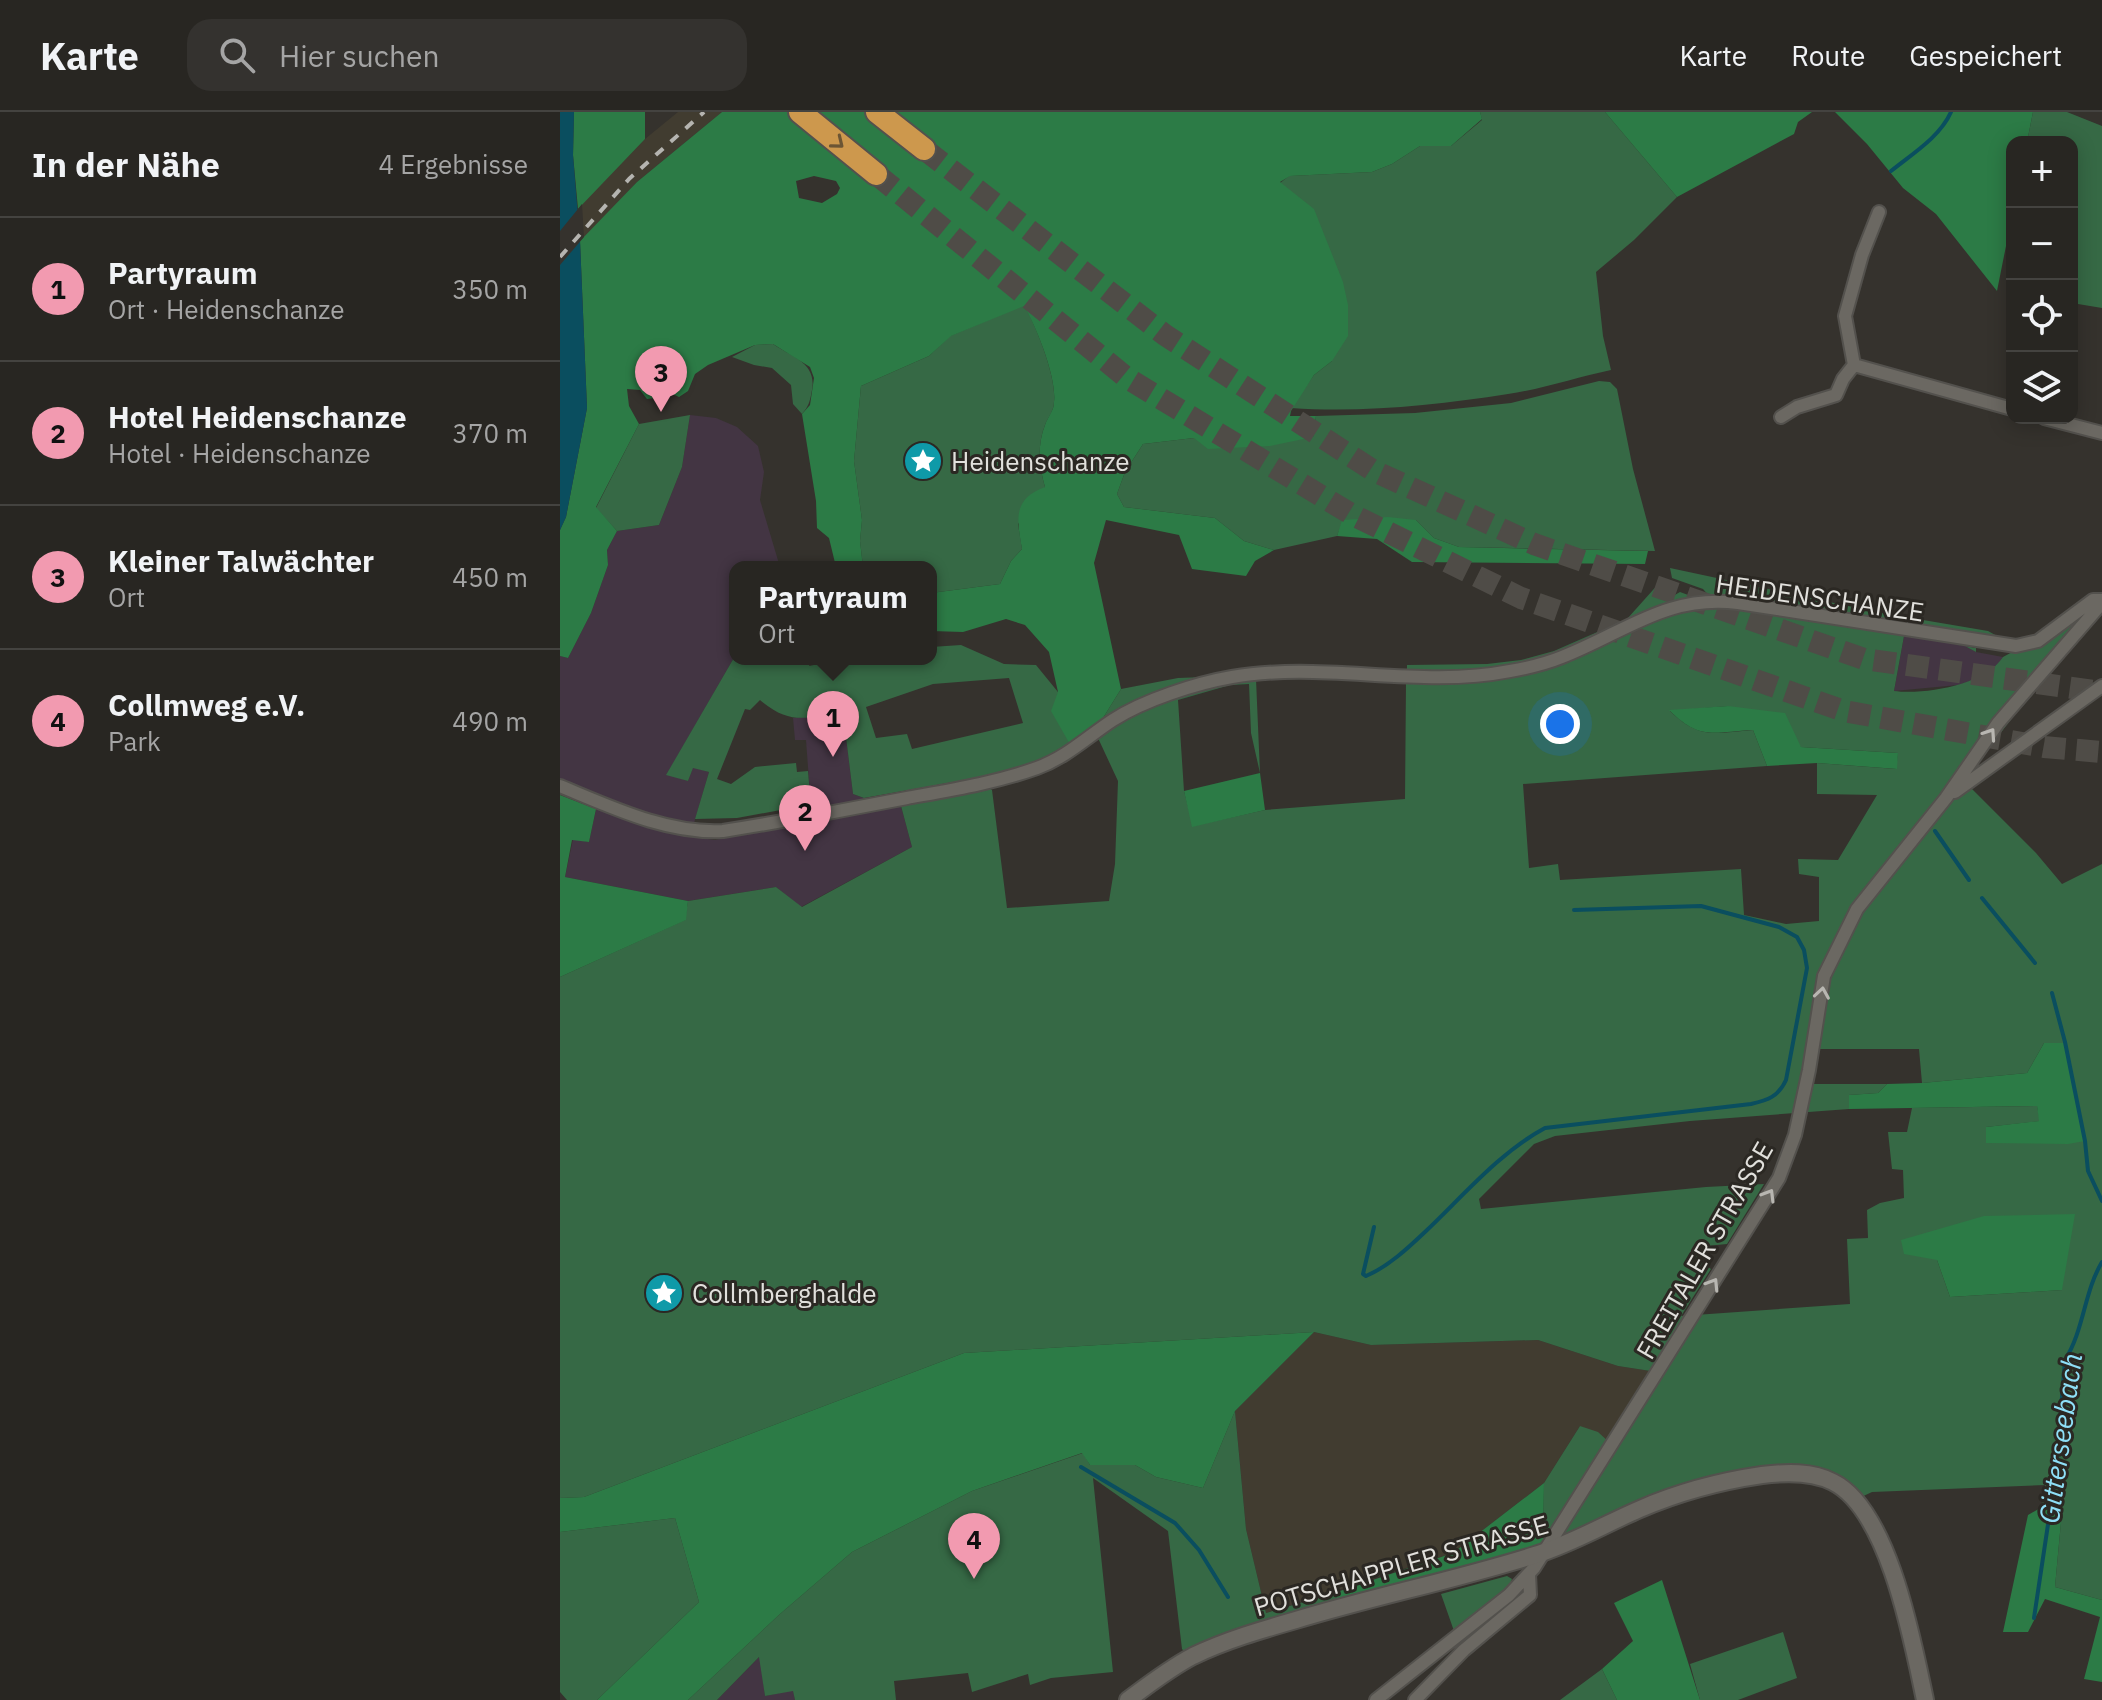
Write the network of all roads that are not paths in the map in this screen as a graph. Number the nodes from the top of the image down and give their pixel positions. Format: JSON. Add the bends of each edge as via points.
{"nodes":[{"id":1,"x":800,"y":112,"type":"edge"},
{"id":2,"x":877,"y":112,"type":"edge"},
{"id":3,"x":924,"y":149,"type":"tunnel mouth"},
{"id":4,"x":876,"y":174,"type":"tunnel mouth"},
{"id":5,"x":1879,"y":212,"type":"dead end"},
{"id":6,"x":1854,"y":365,"type":"junction"},
{"id":7,"x":2006,"y":407,"type":"edge"},
{"id":8,"x":1781,"y":417,"type":"dead end"},
{"id":9,"x":2067,"y":424,"type":"edge"},
{"id":10,"x":2102,"y":433,"type":"edge"},
{"id":11,"x":2102,"y":601,"type":"edge"},
{"id":12,"x":2102,"y":686,"type":"edge"},
{"id":13,"x":560,"y":786,"type":"edge"},
{"id":14,"x":1946,"y":798,"type":"junction"},
{"id":15,"x":1543,"y":1553,"type":"junction"},
{"id":16,"x":1529,"y":1574,"type":"junction"},
{"id":17,"x":1128,"y":1700,"type":"edge"},
{"id":18,"x":1376,"y":1700,"type":"edge"},
{"id":19,"x":1415,"y":1700,"type":"edge"},
{"id":20,"x":1925,"y":1700,"type":"edge"}],
"edges":[{"from":1,"to":4,"type":"highway","one_way":true},
{"from":2,"to":3,"type":"highway"},
{"from":5,"to":6,"type":"street","via":[[1845,316]]},
{"from":6,"to":7,"type":"street"},
{"from":6,"to":8,"type":"street","via":[[1836,395]]},
{"from":9,"to":10,"type":"street"},
{"from":11,"to":13,"type":"street","name":"HEIDENSCHANZE","via":[[2093,600],[2038,641],[2016,646],[1705,601],[1657,612],[1563,657],[1507,672],[1231,677],[1131,710],[1057,760],[1022,773],[723,831],[665,824]]},
{"from":14,"to":11,"type":"street","name":"FREITALER STRASSE","one_way":true,"via":[[1998,723]]},
{"from":12,"to":14,"type":"street"},
{"from":15,"to":14,"type":"street","name":"FREITALER STRASSE","one_way":true,"via":[[1779,1178],[1795,1135],[1824,976],[1853,917]]},
{"from":15,"to":16,"type":"street","name":"FREITALER STRASSE"},
{"from":15,"to":17,"type":"street","name":"POTSCHAPPLER STRASSE","via":[[1237,1637],[1190,1658]]},
{"from":15,"to":20,"type":"street","name":"POTSCHAPPLER STRASSE","via":[[1696,1489],[1774,1473],[1823,1478],[1855,1500],[1876,1533],[1901,1599]]},
{"from":16,"to":18,"type":"street"},
{"from":16,"to":19,"type":"street","via":[[1530,1595]]}]}
